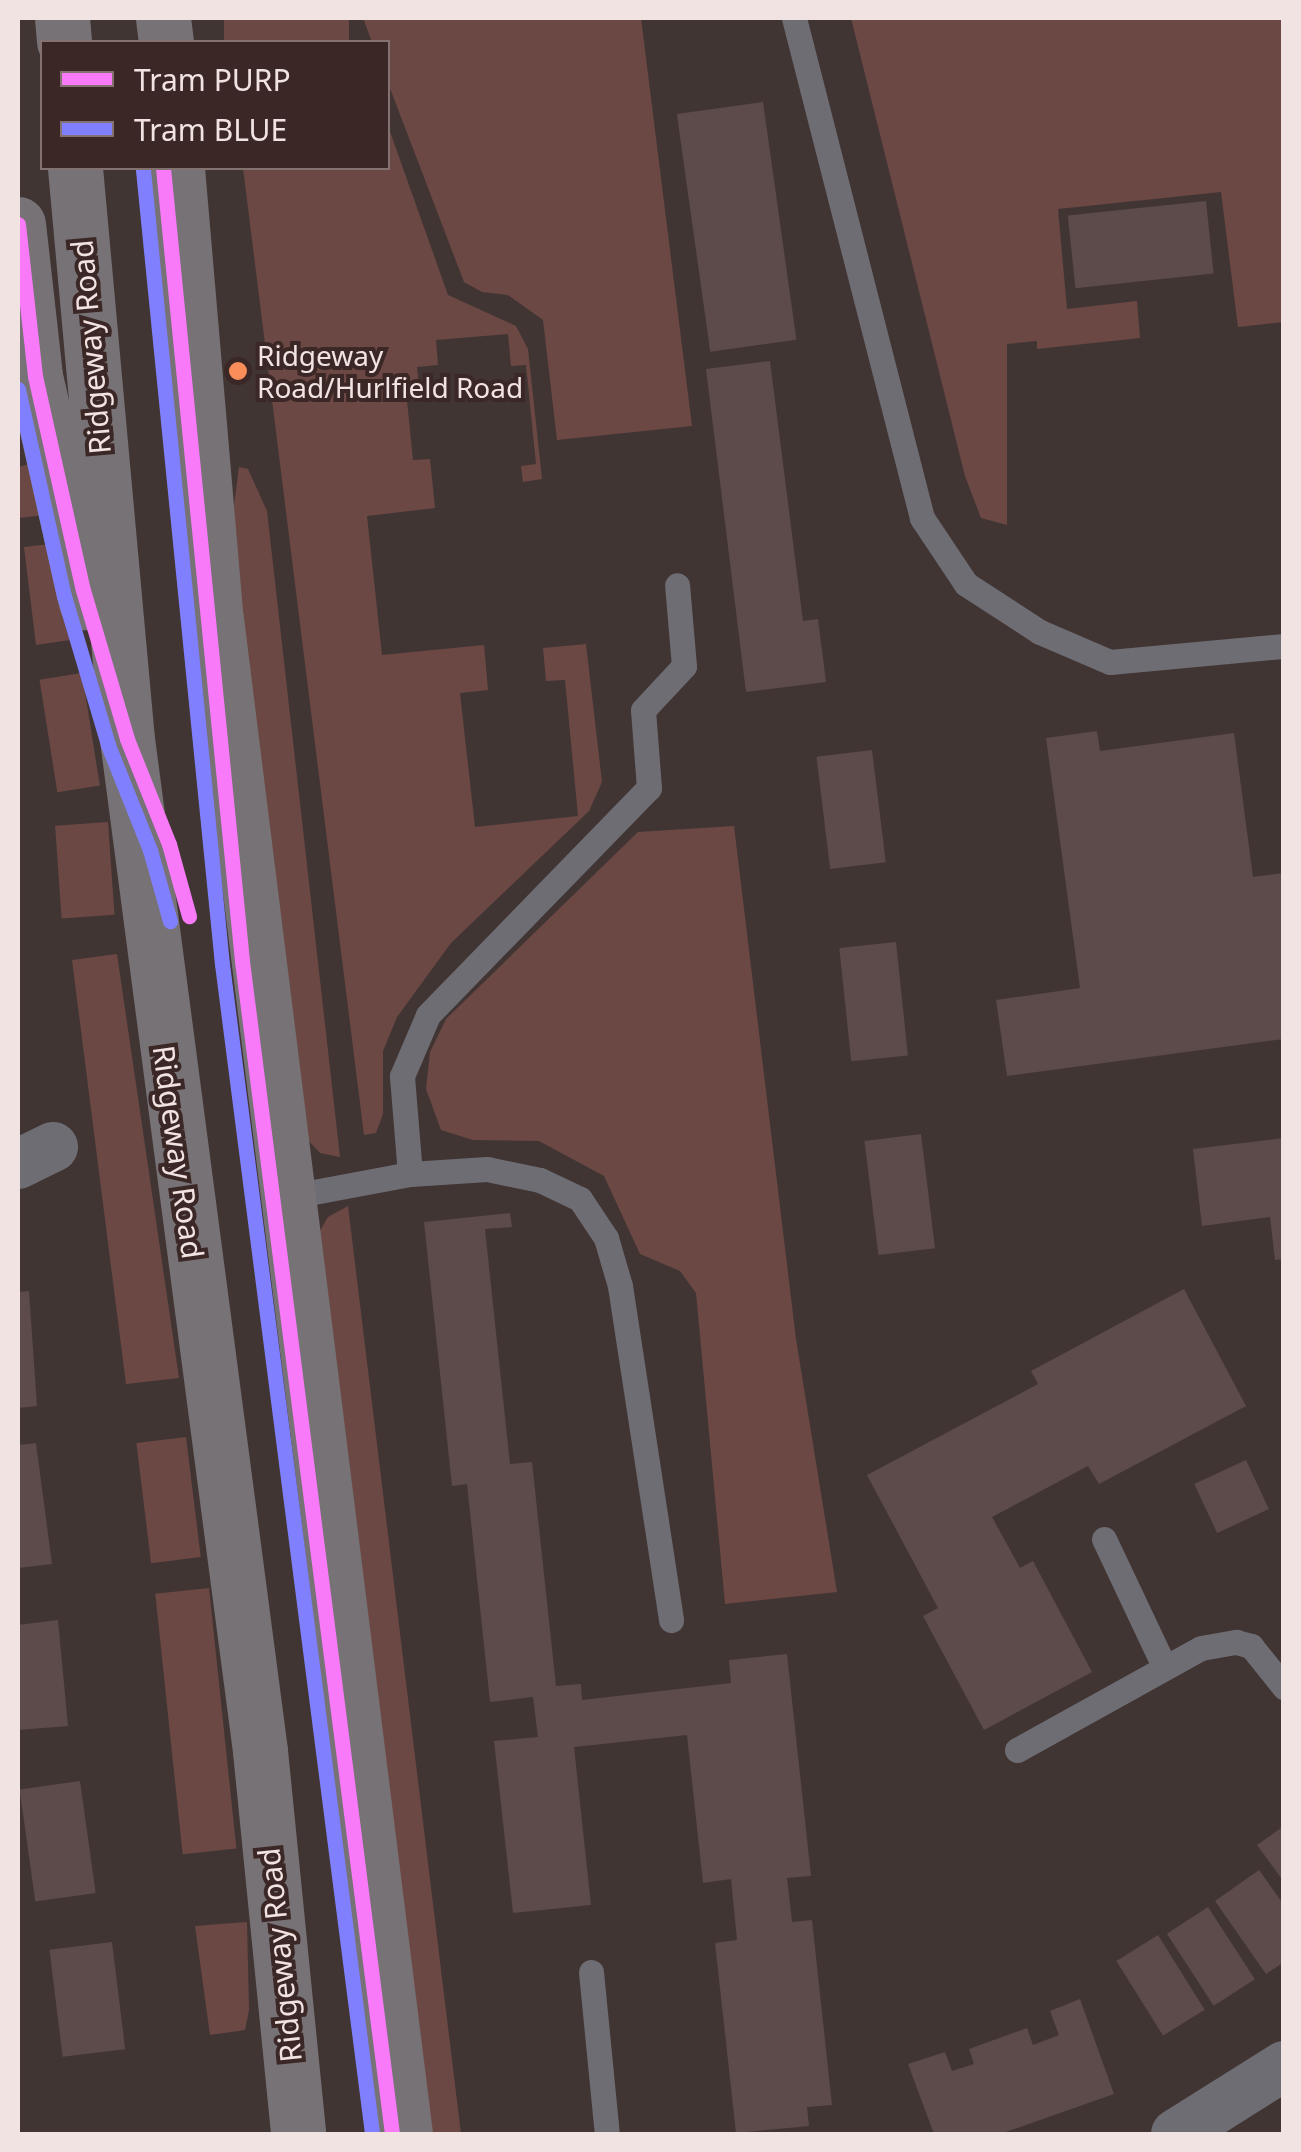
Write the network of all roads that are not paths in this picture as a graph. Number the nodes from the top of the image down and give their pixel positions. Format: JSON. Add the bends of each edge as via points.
{"nodes":[{"id":1,"x":794,"y":18,"type":"edge"},
{"id":2,"x":74,"y":170,"type":"edge"},
{"id":3,"x":176,"y":170,"type":"edge"},
{"id":4,"x":18,"y":224,"type":"edge"},
{"id":5,"x":678,"y":585,"type":"dead end"},
{"id":6,"x":1284,"y":646,"type":"edge"},
{"id":7,"x":127,"y":739,"type":"junction"},
{"id":8,"x":410,"y":1174,"type":"junction"},
{"id":9,"x":286,"y":1196,"type":"junction"},
{"id":10,"x":1104,"y":1539,"type":"dead end"},
{"id":11,"x":671,"y":1620,"type":"dead end"},
{"id":12,"x":1164,"y":1666,"type":"junction"},
{"id":13,"x":1284,"y":1686,"type":"edge"},
{"id":14,"x":1017,"y":1750,"type":"dead end"},
{"id":15,"x":591,"y":1972,"type":"dead end"},
{"id":16,"x":1284,"y":2066,"type":"edge"},
{"id":17,"x":298,"y":2134,"type":"edge"},
{"id":18,"x":405,"y":2134,"type":"edge"},
{"id":19,"x":608,"y":2134,"type":"edge"},
{"id":20,"x":1176,"y":2134,"type":"edge"}],
"edges":[{"from":1,"to":6,"type":"lane","via":[[922,518],[966,584],[1040,632],[1110,662]]},
{"from":2,"to":7,"type":"highway","name":"Ridgeway Road"},
{"from":3,"to":9,"type":"highway","via":[[216,619]]},
{"from":4,"to":7,"type":"highway","via":[[36,376],[82,590]]},
{"from":5,"to":8,"type":"lane","via":[[684,666],[644,710],[649,788],[428,1015],[402,1076]]},
{"from":7,"to":17,"type":"highway","name":"Ridgeway Road","via":[[260,1752]]},
{"from":8,"to":9,"type":"lane"},
{"from":8,"to":11,"type":"lane","via":[[487,1169],[540,1180],[580,1199],[606,1238],[620,1286]]},
{"from":9,"to":18,"type":"highway"},
{"from":10,"to":12,"type":"lane"},
{"from":12,"to":13,"type":"lane","via":[[1202,1648],[1236,1642],[1251,1646]]},
{"from":12,"to":14,"type":"lane"},
{"from":15,"to":19,"type":"lane"},
{"from":16,"to":20,"type":"street"}]}
